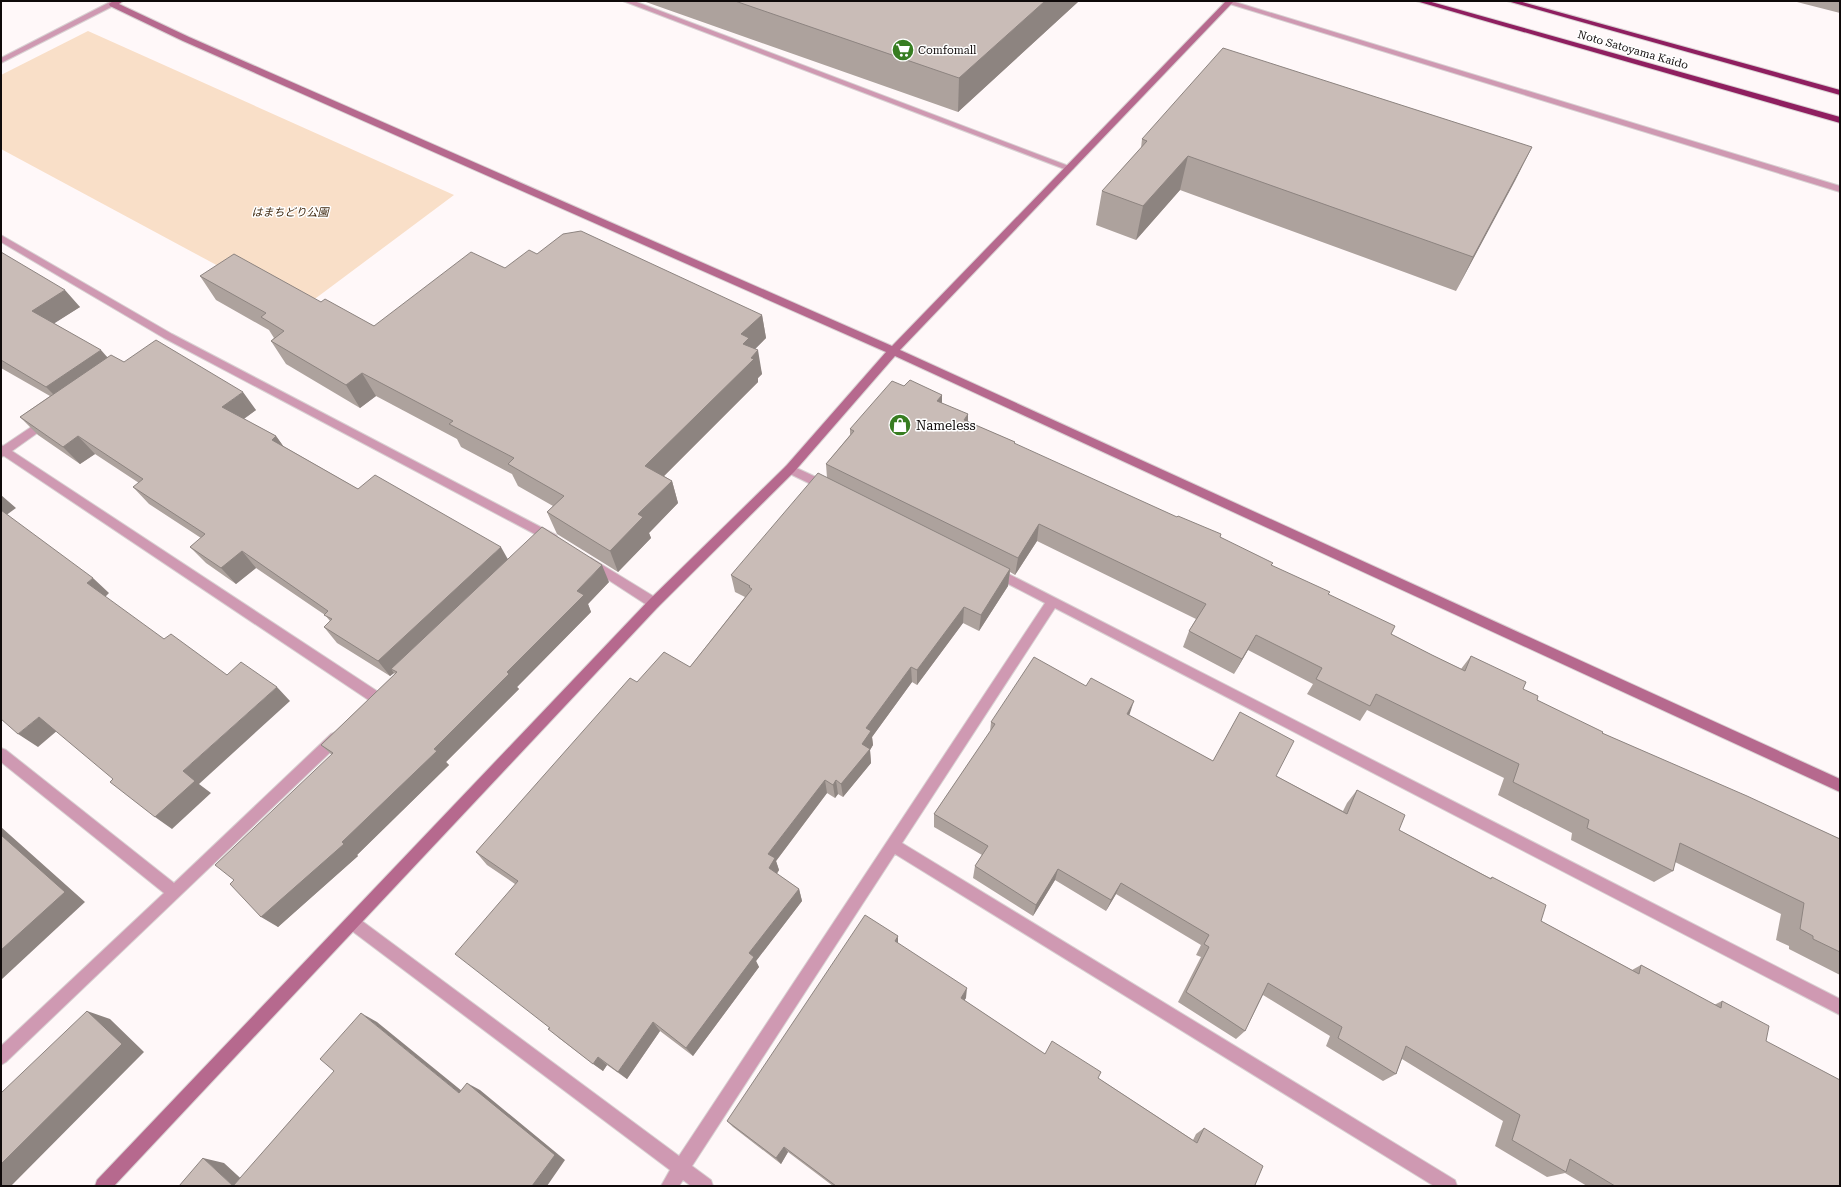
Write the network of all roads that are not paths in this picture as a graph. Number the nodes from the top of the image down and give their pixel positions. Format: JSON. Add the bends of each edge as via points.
{"nodes":[{"id":1,"x":627,"y":1,"type":"edge"},
{"id":2,"x":1228,"y":1,"type":"edge"},
{"id":3,"x":1420,"y":1,"type":"edge"},
{"id":4,"x":1511,"y":1,"type":"edge"},
{"id":5,"x":116,"y":2,"type":"edge"},
{"id":6,"x":1,"y":61,"type":"edge"},
{"id":7,"x":1840,"y":93,"type":"edge"},
{"id":8,"x":1840,"y":120,"type":"edge"},
{"id":9,"x":1070,"y":168,"type":"junction"},
{"id":10,"x":1840,"y":189,"type":"edge"},
{"id":11,"x":1,"y":238,"type":"edge"},
{"id":12,"x":168,"y":336,"type":"junction"},
{"id":13,"x":156,"y":345,"type":"edge"},
{"id":14,"x":893,"y":351,"type":"junction"},
{"id":15,"x":54,"y":415,"type":"edge"},
{"id":16,"x":2,"y":451,"type":"edge"},
{"id":17,"x":790,"y":469,"type":"junction"},
{"id":18,"x":840,"y":494,"type":"edge"},
{"id":19,"x":549,"y":536,"type":"junction"},
{"id":20,"x":562,"y":545,"type":"edge"},
{"id":21,"x":538,"y":547,"type":"edge"},
{"id":22,"x":582,"y":557,"type":"edge"},
{"id":23,"x":982,"y":566,"type":"edge"},
{"id":24,"x":1053,"y":602,"type":"junction"},
{"id":25,"x":654,"y":603,"type":"junction"},
{"id":26,"x":390,"y":688,"type":"edge"},
{"id":27,"x":378,"y":699,"type":"junction"},
{"id":28,"x":367,"y":710,"type":"edge"},
{"id":29,"x":344,"y":731,"type":"edge"},
{"id":30,"x":1,"y":754,"type":"edge"},
{"id":31,"x":1840,"y":786,"type":"edge"},
{"id":32,"x":893,"y":845,"type":"junction"},
{"id":33,"x":174,"y":892,"type":"junction"},
{"id":34,"x":353,"y":923,"type":"junction"},
{"id":35,"x":1840,"y":1008,"type":"edge"},
{"id":36,"x":1,"y":1057,"type":"edge"},
{"id":37,"x":682,"y":1167,"type":"junction"},
{"id":38,"x":103,"y":1186,"type":"edge"},
{"id":39,"x":669,"y":1186,"type":"edge"},
{"id":40,"x":705,"y":1186,"type":"edge"},
{"id":41,"x":1449,"y":1186,"type":"edge"}],
"edges":[{"from":1,"to":9,"type":"street"},
{"from":2,"to":9,"type":"street"},
{"from":2,"to":10,"type":"street"},
{"from":3,"to":8,"type":"highway","name":"Noto Satoyama Kaido"},
{"from":4,"to":7,"type":"highway","name":"Noto Satoyama Kaido"},
{"from":5,"to":6,"type":"street"},
{"from":5,"to":14,"type":"street","via":[[186,39]]},
{"from":9,"to":14,"type":"street"},
{"from":11,"to":12,"type":"street"},
{"from":12,"to":13,"type":"street"},
{"from":12,"to":19,"type":"street"},
{"from":14,"to":17,"type":"street"},
{"from":14,"to":31,"type":"street"},
{"from":15,"to":16,"type":"street"},
{"from":16,"to":27,"type":"street"},
{"from":17,"to":18,"type":"street"},
{"from":17,"to":25,"type":"street"},
{"from":19,"to":20,"type":"street"},
{"from":19,"to":21,"type":"street"},
{"from":22,"to":25,"type":"street"},
{"from":23,"to":24,"type":"street"},
{"from":24,"to":32,"type":"street"},
{"from":24,"to":35,"type":"street"},
{"from":25,"to":34,"type":"street"},
{"from":26,"to":27,"type":"street"},
{"from":27,"to":28,"type":"street"},
{"from":29,"to":33,"type":"street"},
{"from":30,"to":33,"type":"street"},
{"from":32,"to":37,"type":"street"},
{"from":32,"to":41,"type":"street"},
{"from":33,"to":36,"type":"street"},
{"from":34,"to":37,"type":"street"},
{"from":34,"to":38,"type":"street"},
{"from":37,"to":39,"type":"street"},
{"from":37,"to":40,"type":"street"}]}
